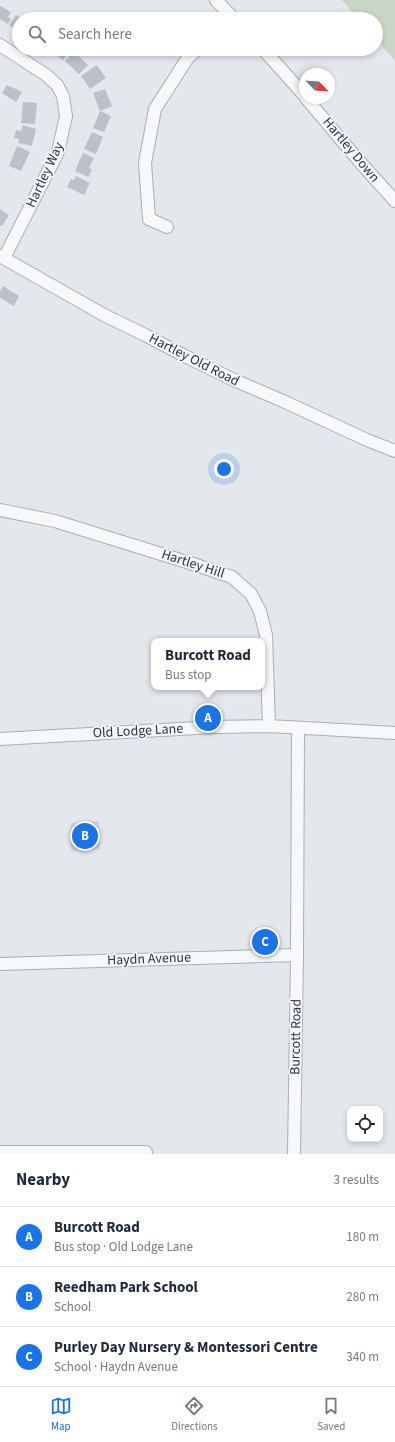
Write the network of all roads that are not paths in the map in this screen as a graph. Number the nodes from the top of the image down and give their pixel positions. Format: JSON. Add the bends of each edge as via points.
{"nodes":[{"id":1,"x":216,"y":0,"type":"edge"},
{"id":2,"x":227,"y":12,"type":"edge"},
{"id":3,"x":0,"y":46,"type":"edge"},
{"id":4,"x":12,"y":54,"type":"edge"},
{"id":5,"x":16,"y":56,"type":"edge"},
{"id":6,"x":190,"y":56,"type":"edge"},
{"id":7,"x":268,"y":56,"type":"edge"},
{"id":8,"x":299,"y":89,"type":"edge"},
{"id":9,"x":312,"y":104,"type":"edge"},
{"id":10,"x":395,"y":201,"type":"edge"},
{"id":11,"x":167,"y":227,"type":"dead end"},
{"id":12,"x":2,"y":257,"type":"edge"},
{"id":13,"x":395,"y":451,"type":"edge"},
{"id":14,"x":0,"y":510,"type":"edge"},
{"id":15,"x":269,"y":726,"type":"junction"},
{"id":16,"x":298,"y":728,"type":"junction"},
{"id":17,"x":395,"y":733,"type":"edge"},
{"id":18,"x":0,"y":739,"type":"edge"},
{"id":19,"x":297,"y":955,"type":"junction"},
{"id":20,"x":0,"y":964,"type":"edge"},
{"id":21,"x":146,"y":1152,"type":"dead end"},
{"id":22,"x":7,"y":1153,"type":"edge"},
{"id":23,"x":294,"y":1154,"type":"edge"}],
"edges":[{"from":1,"to":2,"type":"street"},
{"from":3,"to":4,"type":"street","name":"Hartley Way"},
{"from":5,"to":12,"type":"street","name":"Hartley Way","via":[[57,85],[63,96],[66,116],[58,152]]},
{"from":6,"to":11,"type":"street","via":[[155,109],[145,163],[149,219]]},
{"from":7,"to":8,"type":"street","name":"Hartley Down"},
{"from":9,"to":10,"type":"street","name":"Hartley Down"},
{"from":12,"to":13,"type":"street","name":"Hartley Old Road","via":[[104,316],[185,356]]},
{"from":14,"to":15,"type":"street","name":"Hartley Hill","via":[[55,521],[232,577],[251,594],[260,611],[266,635]]},
{"from":15,"to":16,"type":"street","name":"Old Lodge Lane"},
{"from":15,"to":18,"type":"street","name":"Old Lodge Lane","via":[[183,728]]},
{"from":16,"to":17,"type":"street","name":"Old Lodge Lane"},
{"from":16,"to":19,"type":"street","name":"Burcott Road"},
{"from":19,"to":20,"type":"street","name":"Haydn Avenue"},
{"from":19,"to":23,"type":"street","name":"Burcott Road"},
{"from":21,"to":22,"type":"street"}]}
